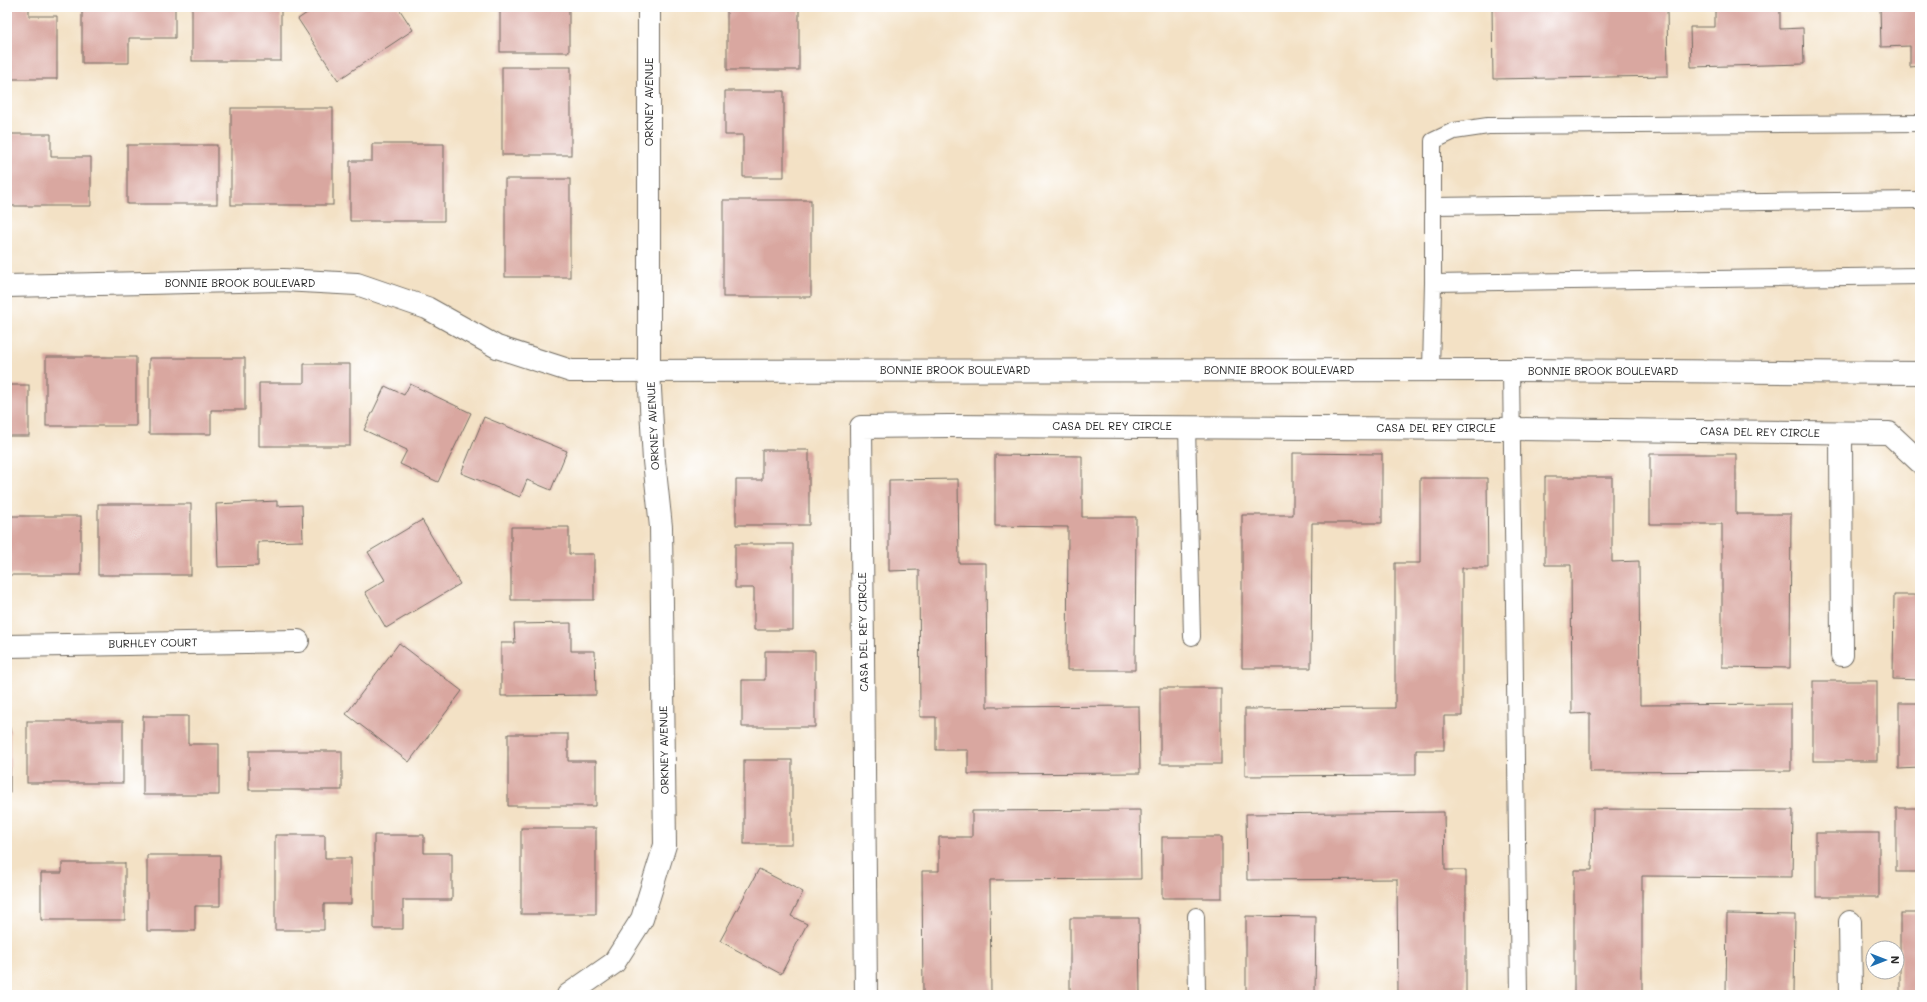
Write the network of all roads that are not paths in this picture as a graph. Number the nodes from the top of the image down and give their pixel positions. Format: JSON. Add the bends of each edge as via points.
{"nodes":[{"id":1,"x":649,"y":7,"type":"edge"},
{"id":2,"x":1920,"y":123,"type":"edge"},
{"id":3,"x":1920,"y":200,"type":"edge"},
{"id":4,"x":1433,"y":206,"type":"junction"},
{"id":5,"x":1920,"y":276,"type":"edge"},
{"id":6,"x":1433,"y":282,"type":"junction"},
{"id":7,"x":7,"y":286,"type":"edge"},
{"id":8,"x":1432,"y":370,"type":"junction"},
{"id":9,"x":1511,"y":370,"type":"junction"},
{"id":10,"x":649,"y":371,"type":"junction"},
{"id":11,"x":1920,"y":373,"type":"edge"},
{"id":12,"x":1187,"y":427,"type":"junction"},
{"id":13,"x":1512,"y":429,"type":"junction"},
{"id":14,"x":1841,"y":433,"type":"junction"},
{"id":15,"x":1920,"y":462,"type":"edge"},
{"id":16,"x":1192,"y":636,"type":"dead end"},
{"id":17,"x":298,"y":641,"type":"dead end"},
{"id":18,"x":7,"y":646,"type":"edge"},
{"id":19,"x":1842,"y":655,"type":"dead end"},
{"id":20,"x":1196,"y":916,"type":"dead end"},
{"id":21,"x":1850,"y":922,"type":"dead end"},
{"id":22,"x":568,"y":995,"type":"edge"},
{"id":23,"x":866,"y":995,"type":"edge"},
{"id":24,"x":1197,"y":995,"type":"edge"},
{"id":25,"x":1519,"y":995,"type":"edge"},
{"id":26,"x":1851,"y":995,"type":"edge"}],
"edges":[{"from":1,"to":10,"type":"street","name":"ORKNEY AVENUE"},
{"from":2,"to":4,"type":"lane","via":[[1488,126],[1454,131],[1433,141]]},
{"from":3,"to":4,"type":"lane"},
{"from":4,"to":6,"type":"lane"},
{"from":5,"to":6,"type":"lane"},
{"from":6,"to":8,"type":"lane"},
{"from":7,"to":10,"type":"street","name":"BONNIE BROOK BOULEVARD","via":[[283,280],[357,284],[427,308],[498,347],[571,371]]},
{"from":8,"to":9,"type":"street","name":"BONNIE BROOK BOULEVARD"},
{"from":8,"to":10,"type":"street","name":"BONNIE BROOK BOULEVARD"},
{"from":9,"to":11,"type":"street","name":"BONNIE BROOK BOULEVARD"},
{"from":9,"to":13,"type":"lane"},
{"from":10,"to":22,"type":"street","name":"ORKNEY AVENUE","via":[[661,527],[665,845],[642,919],[614,963]]},
{"from":12,"to":13,"type":"street","name":"CASA DEL REY CIRCLE"},
{"from":12,"to":16,"type":"lane"},
{"from":12,"to":23,"type":"street","name":"CASA DEL REY CIRCLE","via":[[861,427]]},
{"from":13,"to":14,"type":"street","name":"CASA DEL REY CIRCLE"},
{"from":13,"to":25,"type":"lane"},
{"from":14,"to":15,"type":"street","name":"CASA DEL REY CIRCLE","via":[[1889,433]]},
{"from":14,"to":19,"type":"street"},
{"from":17,"to":18,"type":"street","name":"BURHLEY COURT"},
{"from":20,"to":24,"type":"lane"},
{"from":21,"to":26,"type":"street"}]}
